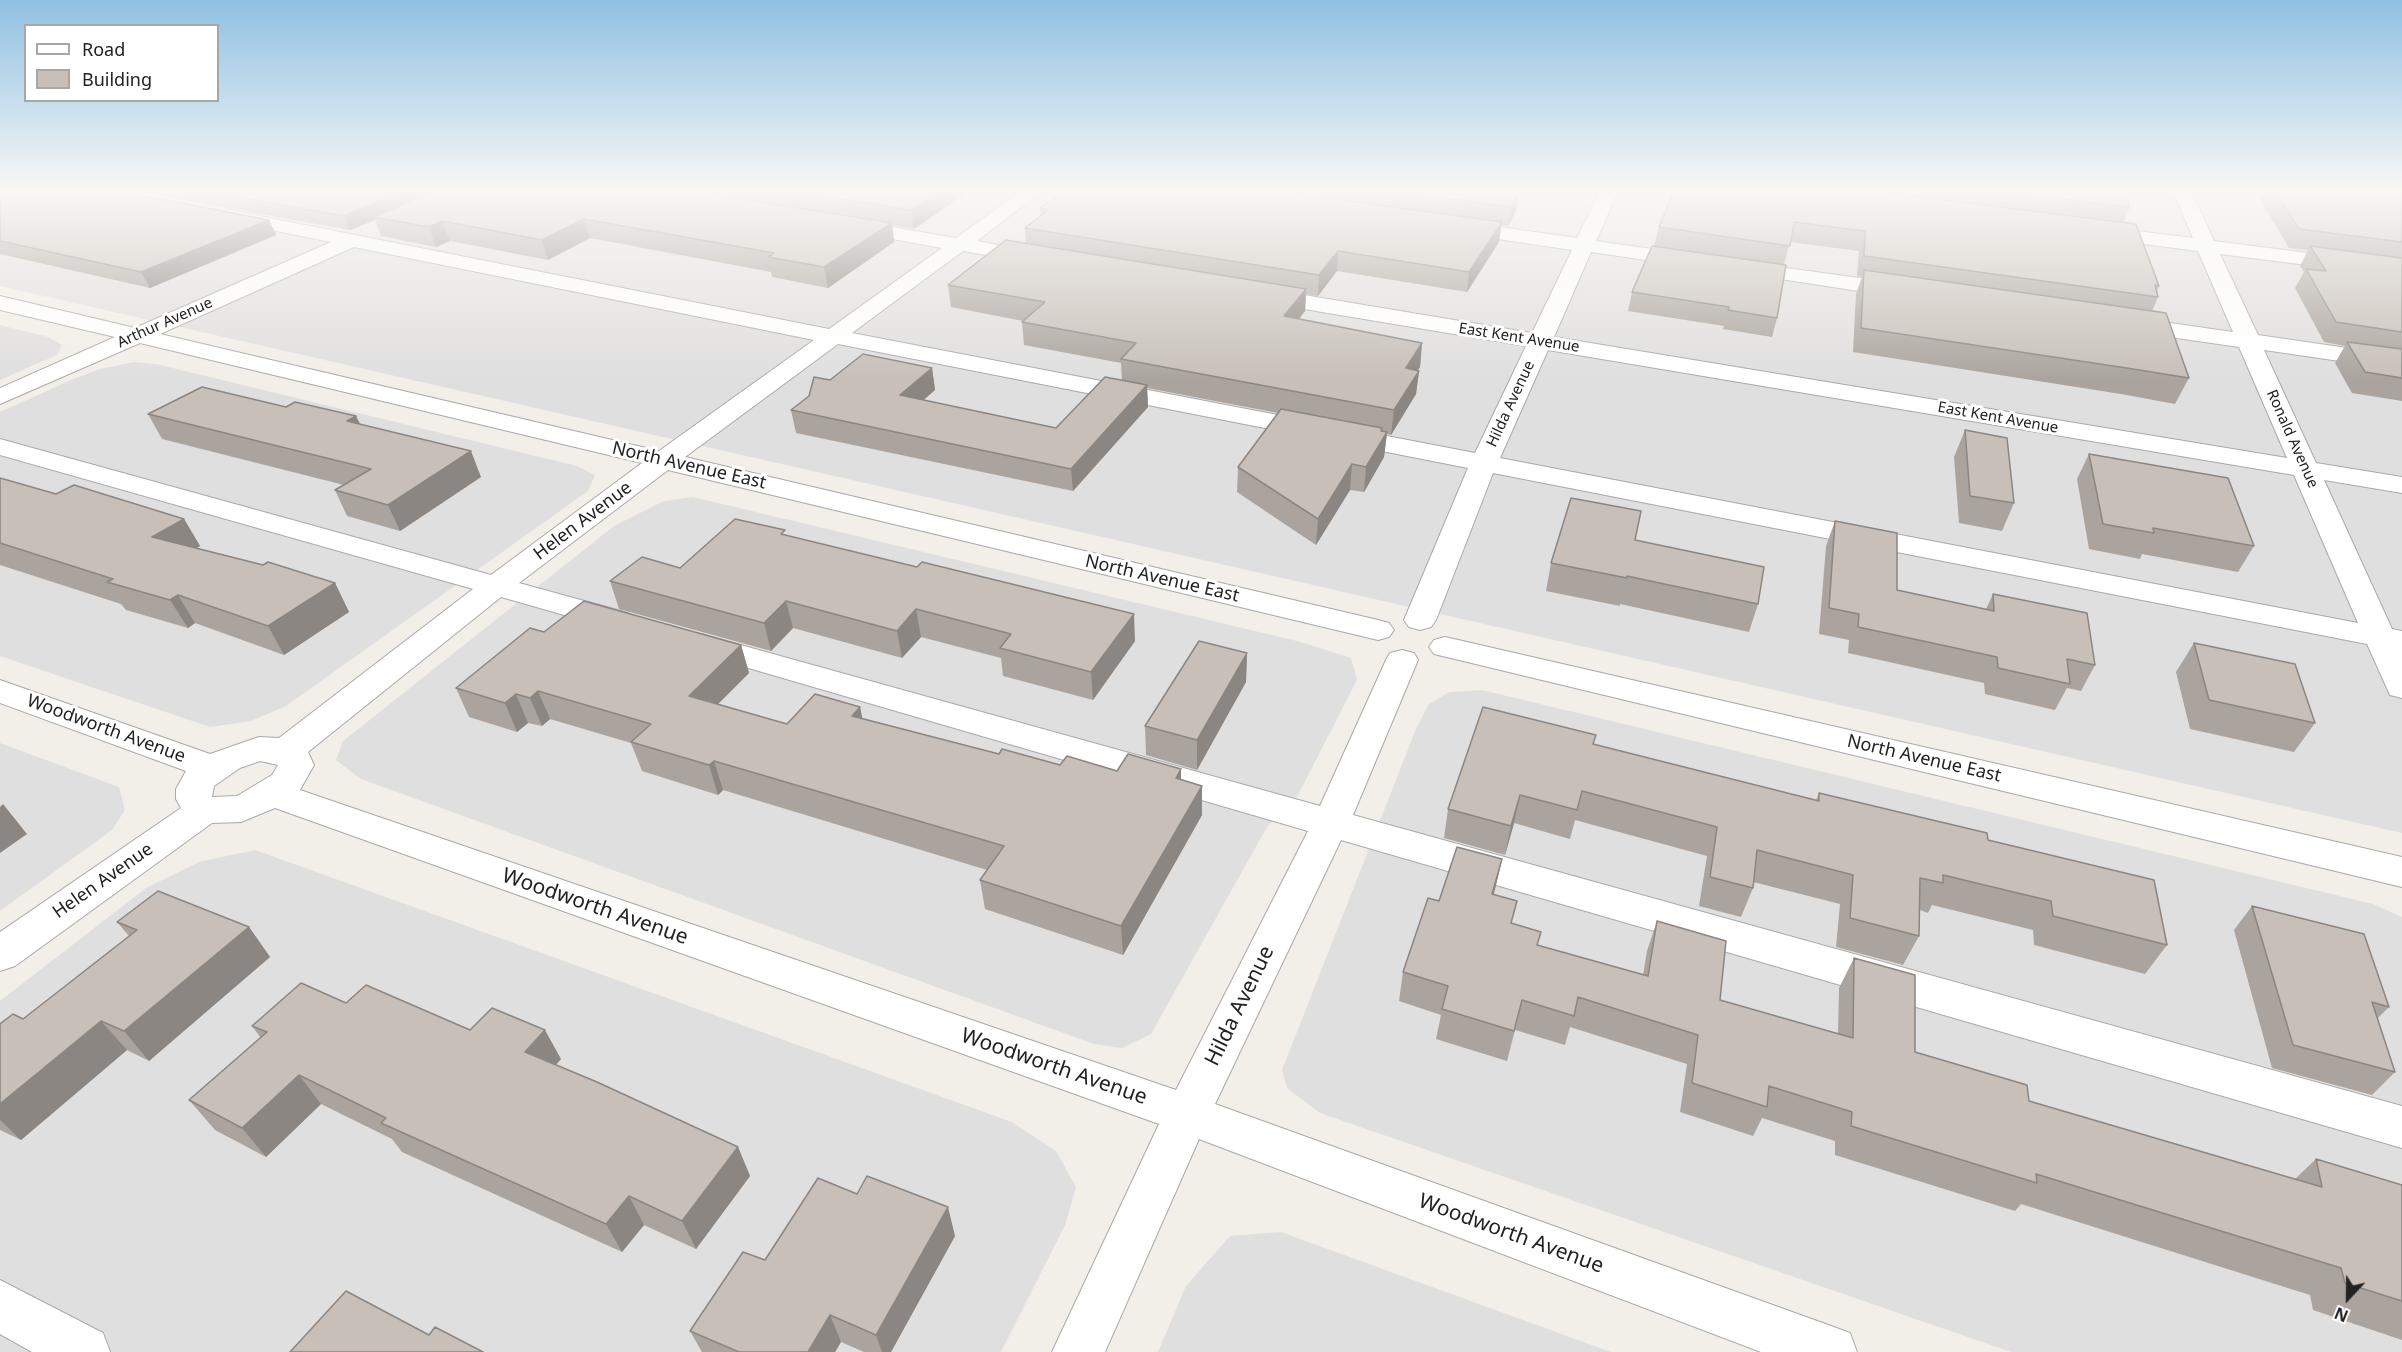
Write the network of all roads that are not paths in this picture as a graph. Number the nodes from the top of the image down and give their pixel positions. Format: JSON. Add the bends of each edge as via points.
{"nodes":[{"id":1,"x":320,"y":254,"type":"edge"},
{"id":2,"x":422,"y":254,"type":"edge"},
{"id":3,"x":949,"y":254,"type":"edge"},
{"id":4,"x":1018,"y":254,"type":"edge"},
{"id":5,"x":1581,"y":254,"type":"edge"},
{"id":6,"x":1643,"y":254,"type":"edge"},
{"id":7,"x":2211,"y":254,"type":"edge"},
{"id":8,"x":2270,"y":254,"type":"edge"},
{"id":9,"x":1060,"y":261,"type":"edge"},
{"id":10,"x":2402,"y":271,"type":"edge"},
{"id":11,"x":1235,"y":290,"type":"edge"},
{"id":12,"x":1928,"y":295,"type":"edge"},
{"id":13,"x":0,"y":303,"type":"edge"},
{"id":14,"x":2106,"y":320,"type":"edge"},
{"id":15,"x":138,"y":335,"type":"junction"},
{"id":16,"x":833,"y":337,"type":"junction"},
{"id":17,"x":1540,"y":341,"type":"junction"},
{"id":18,"x":2249,"y":341,"type":"junction"},
{"id":19,"x":2402,"y":363,"type":"edge"},
{"id":20,"x":0,"y":396,"type":"edge"},
{"id":21,"x":0,"y":447,"type":"edge"},
{"id":22,"x":664,"y":460,"type":"junction"},
{"id":23,"x":1484,"y":463,"type":"junction"},
{"id":24,"x":2306,"y":469,"type":"junction"},
{"id":25,"x":2402,"y":485,"type":"edge"},
{"id":26,"x":496,"y":586,"type":"junction"},
{"id":27,"x":1420,"y":620,"type":"junction"},
{"id":28,"x":2391,"y":639,"type":"edge"},
{"id":29,"x":1390,"y":645,"type":"junction"},
{"id":30,"x":1445,"y":647,"type":"junction"},
{"id":31,"x":2402,"y":687,"type":"edge"},
{"id":32,"x":0,"y":691,"type":"edge"},
{"id":33,"x":285,"y":752,"type":"junction"},
{"id":34,"x":213,"y":768,"type":"junction"},
{"id":35,"x":273,"y":794,"type":"junction"},
{"id":36,"x":206,"y":809,"type":"junction"},
{"id":37,"x":1331,"y":823,"type":"junction"},
{"id":38,"x":2402,"y":872,"type":"edge"},
{"id":39,"x":0,"y":954,"type":"edge"},
{"id":40,"x":1187,"y":1114,"type":"junction"},
{"id":41,"x":2402,"y":1126,"type":"edge"},
{"id":42,"x":0,"y":1306,"type":"edge"},
{"id":43,"x":84,"y":1352,"type":"edge"},
{"id":44,"x":1078,"y":1352,"type":"edge"},
{"id":45,"x":1831,"y":1352,"type":"edge"}],
"edges":[{"from":1,"to":15,"type":"street","name":"Arthur Avenue"},
{"from":2,"to":16,"type":"street"},
{"from":3,"to":16,"type":"street","name":"Helen Avenue"},
{"from":4,"to":9,"type":"street"},
{"from":5,"to":17,"type":"street","name":"Hilda Avenue"},
{"from":6,"to":12,"type":"street"},
{"from":7,"to":18,"type":"street","name":"Ronald Avenue"},
{"from":8,"to":10,"type":"street"},
{"from":11,"to":17,"type":"street","name":"East Kent Avenue"},
{"from":13,"to":15,"type":"street","name":"North Avenue East"},
{"from":14,"to":18,"type":"street"},
{"from":15,"to":20,"type":"street","name":"Arthur Avenue"},
{"from":15,"to":22,"type":"street","name":"North Avenue East"},
{"from":16,"to":22,"type":"street","name":"Helen Avenue"},
{"from":16,"to":23,"type":"street"},
{"from":17,"to":23,"type":"street","name":"Hilda Avenue"},
{"from":17,"to":24,"type":"street","name":"East Kent Avenue"},
{"from":18,"to":19,"type":"street"},
{"from":18,"to":24,"type":"street","name":"Ronald Avenue"},
{"from":21,"to":26,"type":"street"},
{"from":22,"to":26,"type":"street","name":"Helen Avenue"},
{"from":22,"to":29,"type":"street","name":"North Avenue East"},
{"from":23,"to":27,"type":"street","name":"Hilda Avenue"},
{"from":23,"to":28,"type":"street"},
{"from":24,"to":25,"type":"street","name":"East Kent Avenue"},
{"from":24,"to":28,"type":"street","name":"Ronald Avenue"},
{"from":26,"to":33,"type":"street","name":"Helen Avenue"},
{"from":26,"to":37,"type":"street"},
{"from":27,"to":29,"type":"street","via":[[1393,620]]},
{"from":27,"to":30,"type":"street","via":[[1441,631]]},
{"from":28,"to":31,"type":"street","name":"Ronald Avenue"},
{"from":29,"to":30,"type":"street","name":"North Avenue East","via":[[1430,659]]},
{"from":29,"to":37,"type":"street","name":"Hilda Avenue"},
{"from":30,"to":38,"type":"street","name":"North Avenue East"},
{"from":32,"to":34,"type":"street","name":"Woodworth Avenue"},
{"from":33,"to":34,"type":"street","via":[[259,749]]},
{"from":33,"to":35,"type":"street","via":[[296,765],[289,780]]},
{"from":34,"to":36,"type":"street","via":[[194,789],[198,806]]},
{"from":35,"to":36,"type":"street","via":[[241,809]]},
{"from":35,"to":40,"type":"street","name":"Woodworth Avenue"},
{"from":36,"to":39,"type":"street","name":"Helen Avenue"},
{"from":37,"to":40,"type":"street","name":"Hilda Avenue"},
{"from":37,"to":41,"type":"street"},
{"from":40,"to":44,"type":"street","name":"Hilda Avenue"},
{"from":40,"to":45,"type":"street","name":"Woodworth Avenue"},
{"from":42,"to":43,"type":"street"}]}
